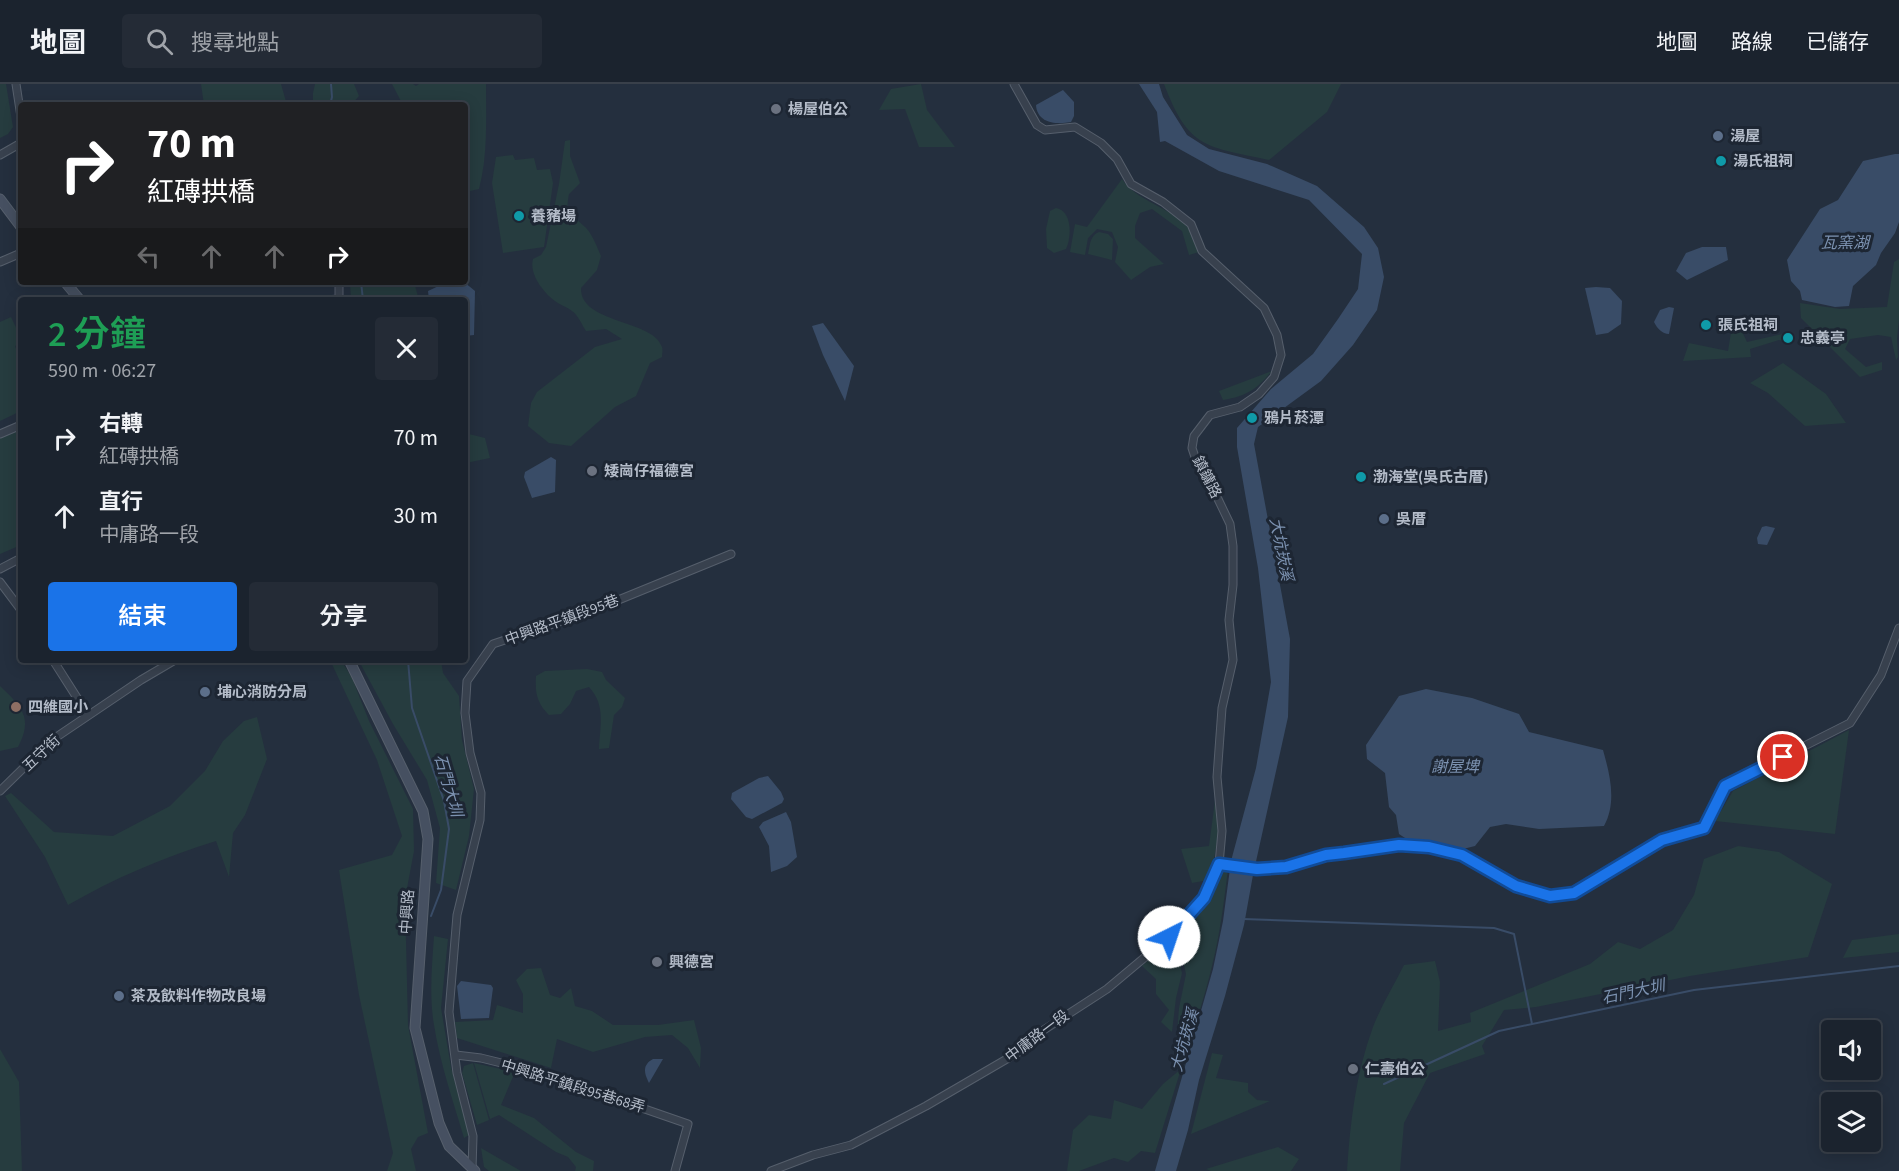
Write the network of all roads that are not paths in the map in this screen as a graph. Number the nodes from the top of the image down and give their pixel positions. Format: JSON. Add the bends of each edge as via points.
{"nodes":[{"id":1,"x":16,"y":84,"type":"edge"},
{"id":2,"x":1014,"y":84,"type":"edge"},
{"id":3,"x":19,"y":102,"type":"edge"},
{"id":4,"x":18,"y":145,"type":"edge"},
{"id":5,"x":0,"y":155,"type":"edge"},
{"id":6,"x":0,"y":199,"type":"edge"},
{"id":7,"x":18,"y":223,"type":"edge"},
{"id":8,"x":18,"y":254,"type":"edge"},
{"id":9,"x":0,"y":262,"type":"edge"},
{"id":10,"x":68,"y":285,"type":"edge"},
{"id":11,"x":78,"y":297,"type":"edge"},
{"id":12,"x":18,"y":426,"type":"edge"},
{"id":13,"x":0,"y":434,"type":"edge"},
{"id":14,"x":731,"y":554,"type":"dead end"},
{"id":15,"x":18,"y":560,"type":"edge"},
{"id":16,"x":0,"y":569,"type":"edge"},
{"id":17,"x":0,"y":582,"type":"edge"},
{"id":18,"x":18,"y":606,"type":"edge"},
{"id":19,"x":1899,"y":628,"type":"edge"},
{"id":20,"x":55,"y":663,"type":"edge"},
{"id":21,"x":170,"y":663,"type":"edge"},
{"id":22,"x":350,"y":663,"type":"edge"},
{"id":23,"x":88,"y":715,"type":"junction"},
{"id":24,"x":0,"y":791,"type":"edge"},
{"id":25,"x":1219,"y":864,"type":"junction"},
{"id":26,"x":456,"y":1055,"type":"junction"},
{"id":27,"x":473,"y":1170,"type":"edge"},
{"id":28,"x":675,"y":1171,"type":"edge"},
{"id":29,"x":771,"y":1171,"type":"edge"}],
"edges":[{"from":1,"to":3,"type":"street"},
{"from":2,"to":25,"type":"street","name":"鎮鏞路","via":[[1037,125],[1045,130],[1075,128],[1101,143],[1117,159],[1131,184],[1191,224],[1202,251],[1264,308],[1277,335],[1281,355],[1274,377],[1240,407],[1210,415],[1194,436],[1192,448],[1230,524],[1233,546],[1229,620],[1233,660],[1222,708],[1217,777],[1222,831]]},
{"from":4,"to":5,"type":"street"},
{"from":6,"to":7,"type":"street"},
{"from":8,"to":9,"type":"street"},
{"from":10,"to":11,"type":"street"},
{"from":12,"to":13,"type":"street"},
{"from":14,"to":26,"type":"street","name":"中興路平鎮段95巷","via":[[589,612],[493,644],[467,681],[465,713],[481,811],[457,915],[449,1012]]},
{"from":15,"to":16,"type":"street"},
{"from":17,"to":18,"type":"street"},
{"from":19,"to":25,"type":"street","via":[[1881,675],[1850,723],[1725,786],[1704,828],[1662,840],[1574,893],[1550,896],[1516,886],[1462,855],[1429,847],[1399,845],[1326,855],[1286,867],[1257,869]]},
{"from":20,"to":23,"type":"street"},
{"from":21,"to":23,"type":"street","name":"五守街"},
{"from":22,"to":27,"type":"street","name":"中興路","via":[[423,811],[428,839],[416,1028],[439,1123],[449,1146]]},
{"from":23,"to":24,"type":"street","name":"五守街","via":[[52,740]]},
{"from":25,"to":29,"type":"street","name":"中庸路一段","via":[[1204,898],[1169,937],[1107,989],[1036,1035],[1024,1049],[851,1145]]},
{"from":26,"to":27,"type":"street","name":"中興路平鎮段95巷","via":[[473,1136]]},
{"from":26,"to":28,"type":"street","name":"中興路平鎮段95巷68弄","via":[[538,1072],[688,1124]]}]}
